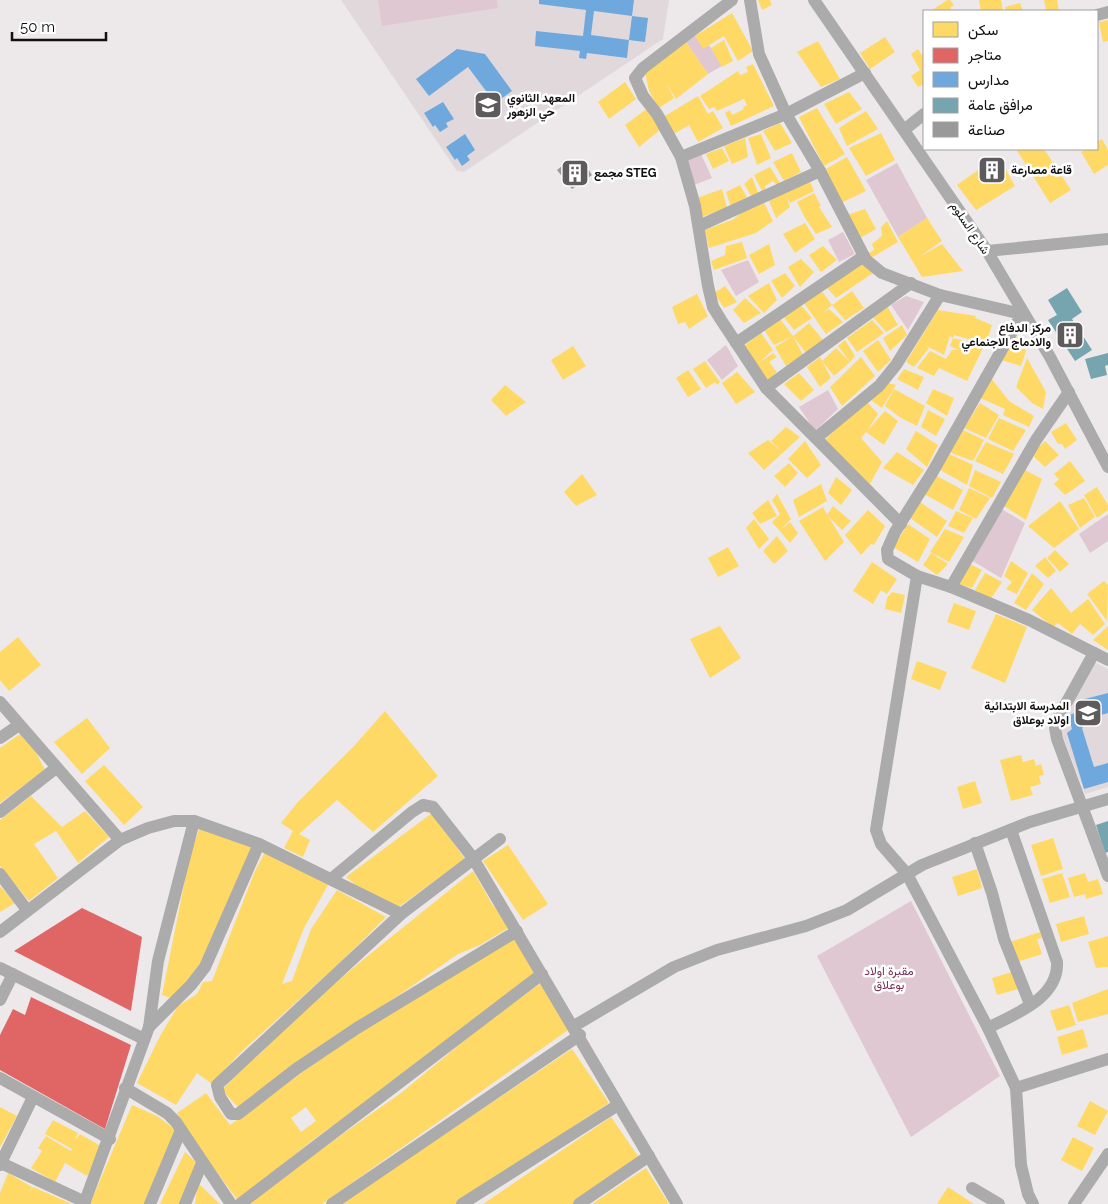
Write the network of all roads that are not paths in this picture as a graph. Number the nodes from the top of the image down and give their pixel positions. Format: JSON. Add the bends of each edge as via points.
{"nodes":[{"id":1,"x":732,"y":0,"type":"edge"},
{"id":2,"x":750,"y":0,"type":"edge"},
{"id":3,"x":814,"y":0,"type":"edge"},
{"id":4,"x":866,"y":73,"type":"junction"},
{"id":5,"x":786,"y":114,"type":"junction"},
{"id":6,"x":923,"y":115,"type":"edge"},
{"id":7,"x":904,"y":130,"type":"junction"},
{"id":8,"x":681,"y":157,"type":"junction"},
{"id":9,"x":820,"y":171,"type":"junction"},
{"id":10,"x":699,"y":226,"type":"junction"},
{"id":11,"x":1108,"y":239,"type":"edge"},
{"id":12,"x":987,"y":250,"type":"junction"},
{"id":13,"x":864,"y":256,"type":"junction"},
{"id":14,"x":911,"y":284,"type":"junction"},
{"id":15,"x":940,"y":294,"type":"junction"},
{"id":16,"x":1022,"y":314,"type":"junction"},
{"id":17,"x":736,"y":344,"type":"junction"},
{"id":18,"x":766,"y":388,"type":"junction"},
{"id":19,"x":1069,"y":392,"type":"junction"},
{"id":20,"x":816,"y":438,"type":"junction"},
{"id":21,"x":1108,"y":467,"type":"edge"},
{"id":22,"x":902,"y":524,"type":"junction"},
{"id":23,"x":917,"y":576,"type":"junction"},
{"id":24,"x":951,"y":587,"type":"junction"},
{"id":25,"x":1094,"y":653,"type":"junction"},
{"id":26,"x":1108,"y":660,"type":"edge"},
{"id":27,"x":0,"y":702,"type":"edge"},
{"id":28,"x":18,"y":725,"type":"junction"},
{"id":29,"x":0,"y":738,"type":"edge"},
{"id":30,"x":56,"y":768,"type":"junction"},
{"id":31,"x":1108,"y":799,"type":"edge"},
{"id":32,"x":1080,"y":807,"type":"junction"},
{"id":33,"x":0,"y":812,"type":"edge"},
{"id":34,"x":194,"y":821,"type":"junction"},
{"id":35,"x":1011,"y":830,"type":"junction"},
{"id":36,"x":500,"y":839,"type":"dead end"},
{"id":37,"x":120,"y":840,"type":"junction"},
{"id":38,"x":975,"y":843,"type":"junction"},
{"id":39,"x":259,"y":844,"type":"junction"},
{"id":40,"x":474,"y":858,"type":"junction"},
{"id":41,"x":0,"y":874,"type":"edge"},
{"id":42,"x":907,"y":874,"type":"junction"},
{"id":43,"x":1108,"y":876,"type":"edge"},
{"id":44,"x":331,"y":879,"type":"junction"},
{"id":45,"x":27,"y":910,"type":"junction"},
{"id":46,"x":401,"y":914,"type":"junction"},
{"id":47,"x":517,"y":931,"type":"junction"},
{"id":48,"x":0,"y":932,"type":"edge"},
{"id":49,"x":0,"y":968,"type":"edge"},
{"id":50,"x":13,"y":974,"type":"junction"},
{"id":51,"x":542,"y":974,"type":"junction"},
{"id":52,"x":0,"y":1000,"type":"edge"},
{"id":53,"x":1030,"y":1004,"type":"junction"},
{"id":54,"x":148,"y":1027,"type":"junction"},
{"id":55,"x":988,"y":1028,"type":"junction"},
{"id":56,"x":577,"y":1031,"type":"junction"},
{"id":57,"x":144,"y":1039,"type":"junction"},
{"id":58,"x":1108,"y":1059,"type":"edge"},
{"id":59,"x":0,"y":1078,"type":"edge"},
{"id":60,"x":124,"y":1088,"type":"junction"},
{"id":61,"x":1016,"y":1088,"type":"junction"},
{"id":62,"x":33,"y":1097,"type":"junction"},
{"id":63,"x":618,"y":1105,"type":"junction"},
{"id":64,"x":181,"y":1130,"type":"junction"},
{"id":65,"x":110,"y":1139,"type":"junction"},
{"id":66,"x":1108,"y":1154,"type":"edge"},
{"id":67,"x":649,"y":1156,"type":"junction"},
{"id":68,"x":202,"y":1163,"type":"junction"},
{"id":69,"x":1,"y":1164,"type":"edge"},
{"id":70,"x":972,"y":1188,"type":"dead end"},
{"id":71,"x":84,"y":1203,"type":"edge"},
{"id":72,"x":150,"y":1204,"type":"edge"},
{"id":73,"x":185,"y":1204,"type":"edge"},
{"id":74,"x":231,"y":1204,"type":"edge"},
{"id":75,"x":240,"y":1204,"type":"edge"},
{"id":76,"x":332,"y":1204,"type":"edge"},
{"id":77,"x":462,"y":1204,"type":"edge"},
{"id":78,"x":579,"y":1204,"type":"edge"},
{"id":79,"x":677,"y":1204,"type":"edge"},
{"id":80,"x":999,"y":1204,"type":"edge"},
{"id":81,"x":1033,"y":1204,"type":"edge"},
{"id":82,"x":1074,"y":1204,"type":"edge"}],
"edges":[{"from":1,"to":8,"type":"street","via":[[643,68],[635,78],[642,96],[657,114]]},
{"from":2,"to":5,"type":"street","via":[[759,54]]},
{"from":3,"to":4,"type":"street","name":"شارع السلوم"},
{"from":4,"to":5,"type":"street"},
{"from":4,"to":7,"type":"street","name":"شارع السلوم"},
{"from":5,"to":8,"type":"street"},
{"from":5,"to":9,"type":"street"},
{"from":6,"to":7,"type":"street"},
{"from":7,"to":12,"type":"street","name":"شارع السلوم"},
{"from":8,"to":10,"type":"street"},
{"from":9,"to":10,"type":"street"},
{"from":9,"to":13,"type":"street"},
{"from":10,"to":17,"type":"street","via":[[713,306]]},
{"from":11,"to":12,"type":"street"},
{"from":12,"to":16,"type":"street","name":"شارع السلوم"},
{"from":13,"to":14,"type":"street","via":[[875,268]]},
{"from":13,"to":17,"type":"street"},
{"from":14,"to":15,"type":"street"},
{"from":14,"to":18,"type":"street"},
{"from":15,"to":16,"type":"street"},
{"from":15,"to":20,"type":"street","via":[[896,365],[879,386]]},
{"from":16,"to":19,"type":"street","name":"شارع السلوم"},
{"from":16,"to":22,"type":"street"},
{"from":17,"to":18,"type":"street"},
{"from":18,"to":20,"type":"street"},
{"from":19,"to":21,"type":"street","name":"شارع السلوم"},
{"from":19,"to":24,"type":"street","via":[[1036,440]]},
{"from":20,"to":22,"type":"street"},
{"from":22,"to":23,"type":"street","via":[[887,550],[888,559]]},
{"from":23,"to":24,"type":"street"},
{"from":23,"to":42,"type":"street","via":[[876,830],[881,844]]},
{"from":24,"to":25,"type":"street"},
{"from":25,"to":26,"type":"street"},
{"from":25,"to":32,"type":"street","via":[[1055,728]]},
{"from":27,"to":28,"type":"street"},
{"from":28,"to":29,"type":"street"},
{"from":28,"to":30,"type":"street"},
{"from":30,"to":33,"type":"street"},
{"from":30,"to":37,"type":"street"},
{"from":31,"to":32,"type":"street"},
{"from":32,"to":35,"type":"street"},
{"from":32,"to":43,"type":"street"},
{"from":34,"to":37,"type":"street","via":[[156,825]]},
{"from":34,"to":39,"type":"street"},
{"from":34,"to":54,"type":"street","via":[[158,961]]},
{"from":35,"to":38,"type":"street"},
{"from":35,"to":53,"type":"street","via":[[1057,962],[1058,974],[1050,988]]},
{"from":36,"to":40,"type":"street"},
{"from":37,"to":45,"type":"street"},
{"from":38,"to":42,"type":"street"},
{"from":38,"to":53,"type":"street","via":[[1004,939]]},
{"from":39,"to":44,"type":"street"},
{"from":39,"to":54,"type":"street","via":[[205,967],[191,986]]},
{"from":40,"to":44,"type":"street","via":[[428,804],[412,812]]},
{"from":40,"to":46,"type":"street"},
{"from":40,"to":47,"type":"street"},
{"from":41,"to":45,"type":"street"},
{"from":42,"to":55,"type":"street"},
{"from":42,"to":56,"type":"street","via":[[847,910],[822,920],[717,950],[674,967]]},
{"from":44,"to":46,"type":"street"},
{"from":45,"to":48,"type":"street"},
{"from":46,"to":47,"type":"street","via":[[217,1085],[220,1097],[231,1114],[244,1111],[296,1069],[357,1028]]},
{"from":47,"to":51,"type":"street"},
{"from":49,"to":50,"type":"street"},
{"from":50,"to":52,"type":"street"},
{"from":50,"to":57,"type":"street"},
{"from":51,"to":56,"type":"street"},
{"from":51,"to":75,"type":"street"},
{"from":53,"to":55,"type":"street"},
{"from":54,"to":57,"type":"street"},
{"from":55,"to":61,"type":"street"},
{"from":56,"to":63,"type":"street"},
{"from":56,"to":76,"type":"street"},
{"from":57,"to":60,"type":"street"},
{"from":58,"to":61,"type":"street"},
{"from":59,"to":62,"type":"street"},
{"from":60,"to":64,"type":"street","via":[[166,1113]]},
{"from":60,"to":65,"type":"street"},
{"from":61,"to":81,"type":"street","via":[[1021,1165]]},
{"from":62,"to":65,"type":"street"},
{"from":62,"to":69,"type":"street"},
{"from":63,"to":67,"type":"street"},
{"from":63,"to":77,"type":"street"},
{"from":64,"to":68,"type":"street"},
{"from":64,"to":72,"type":"street"},
{"from":65,"to":71,"type":"street"},
{"from":66,"to":82,"type":"street"},
{"from":67,"to":78,"type":"street"},
{"from":67,"to":79,"type":"street"},
{"from":68,"to":73,"type":"street"},
{"from":68,"to":74,"type":"street"},
{"from":69,"to":71,"type":"street"},
{"from":70,"to":80,"type":"street"}]}
